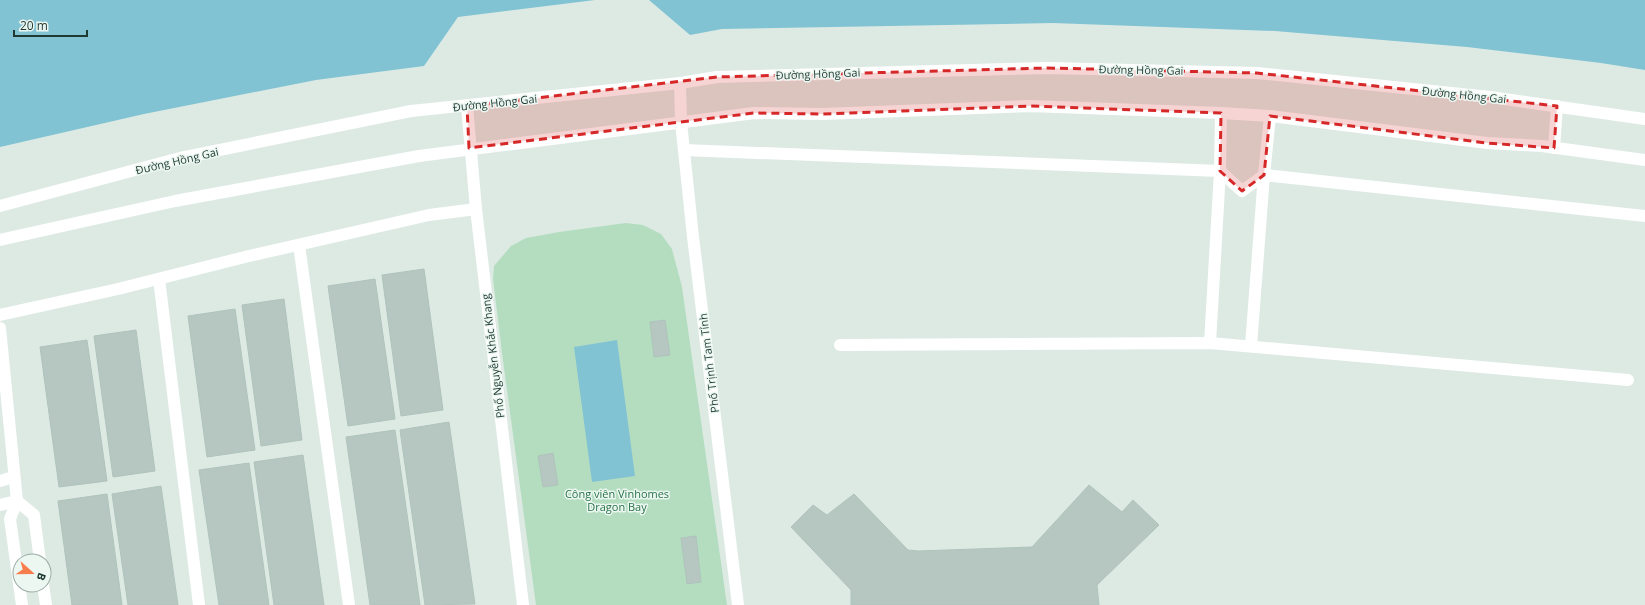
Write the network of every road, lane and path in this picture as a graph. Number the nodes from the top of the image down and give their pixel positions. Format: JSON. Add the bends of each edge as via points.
{"nodes":[{"id":1,"x":680,"y":83,"type":"junction"},
{"id":2,"x":466,"y":106,"type":"junction"},
{"id":3,"x":1557,"y":106,"type":"junction"},
{"id":4,"x":1221,"y":113,"type":"junction"},
{"id":5,"x":1270,"y":116,"type":"junction"},
{"id":6,"x":1645,"y":119,"type":"edge"},
{"id":7,"x":681,"y":122,"type":"junction"},
{"id":8,"x":470,"y":148,"type":"junction"},
{"id":9,"x":1554,"y":148,"type":"junction"},
{"id":10,"x":684,"y":150,"type":"junction"},
{"id":11,"x":1645,"y":160,"type":"edge"},
{"id":12,"x":1220,"y":171,"type":"junction"},
{"id":13,"x":1264,"y":174,"type":"junction"},
{"id":14,"x":0,"y":206,"type":"edge"},
{"id":15,"x":476,"y":209,"type":"junction"},
{"id":16,"x":1645,"y":216,"type":"edge"},
{"id":17,"x":0,"y":240,"type":"edge"},
{"id":18,"x":299,"y":244,"type":"junction"},
{"id":19,"x":159,"y":279,"type":"junction"},
{"id":20,"x":0,"y":315,"type":"edge"},
{"id":21,"x":0,"y":328,"type":"edge"},
{"id":22,"x":1210,"y":343,"type":"junction"},
{"id":23,"x":840,"y":345,"type":"dead end"},
{"id":24,"x":1251,"y":346,"type":"junction"},
{"id":25,"x":1628,"y":380,"type":"dead end"},
{"id":26,"x":14,"y":477,"type":"junction"},
{"id":27,"x":0,"y":481,"type":"edge"},
{"id":28,"x":16,"y":500,"type":"junction"},
{"id":29,"x":0,"y":505,"type":"edge"},
{"id":30,"x":39,"y":553,"type":"edge"},
{"id":31,"x":44,"y":593,"type":"edge"},
{"id":32,"x":22,"y":605,"type":"edge"},
{"id":33,"x":46,"y":605,"type":"edge"},
{"id":34,"x":199,"y":605,"type":"edge"},
{"id":35,"x":349,"y":605,"type":"edge"},
{"id":36,"x":523,"y":605,"type":"edge"},
{"id":37,"x":738,"y":605,"type":"edge"}],
"edges":[{"from":1,"to":2,"type":"street","name":"Đường Hồng Gai"},
{"from":1,"to":3,"type":"street","name":"Đường Hồng Gai","via":[[717,77],[1047,68],[1257,72]]},
{"from":1,"to":7,"type":"street"},
{"from":2,"to":8,"type":"street","name":"Phố Nguyễn Khắc Khang"},
{"from":2,"to":14,"type":"street","name":"Đường Hồng Gai","via":[[411,111],[180,158]]},
{"from":3,"to":6,"type":"street","name":"Đường Hồng Gai"},
{"from":3,"to":9,"type":"street"},
{"from":4,"to":5,"type":"street"},
{"from":4,"to":7,"type":"street","via":[[1030,106],[822,114],[754,112]]},
{"from":4,"to":12,"type":"street"},
{"from":5,"to":9,"type":"street","via":[[1487,143]]},
{"from":5,"to":13,"type":"street"},
{"from":7,"to":8,"type":"street"},
{"from":7,"to":10,"type":"street","name":"Phố Trịnh Tam Tỉnh"},
{"from":8,"to":15,"type":"street","name":"Phố Nguyễn Khắc Khang"},
{"from":8,"to":17,"type":"street","via":[[175,201]]},
{"from":9,"to":11,"type":"street"},
{"from":10,"to":12,"type":"street"},
{"from":10,"to":37,"type":"street","name":"Phố Trịnh Tam Tỉnh"},
{"from":12,"to":13,"type":"street","via":[[1242,191]]},
{"from":12,"to":22,"type":"street"},
{"from":13,"to":16,"type":"street"},
{"from":13,"to":24,"type":"street"},
{"from":15,"to":18,"type":"street","via":[[429,215]]},
{"from":15,"to":36,"type":"street","name":"Phố Nguyễn Khắc Khang"},
{"from":18,"to":19,"type":"street"},
{"from":18,"to":35,"type":"street"},
{"from":19,"to":20,"type":"street"},
{"from":19,"to":34,"type":"street"},
{"from":21,"to":26,"type":"street"},
{"from":22,"to":23,"type":"street"},
{"from":22,"to":24,"type":"street"},
{"from":24,"to":25,"type":"street"},
{"from":26,"to":27,"type":"street"},
{"from":26,"to":28,"type":"street"},
{"from":28,"to":29,"type":"street"},
{"from":28,"to":30,"type":"street","via":[[34,515]]},
{"from":28,"to":32,"type":"street","via":[[10,519]]},
{"from":31,"to":33,"type":"street"}]}
